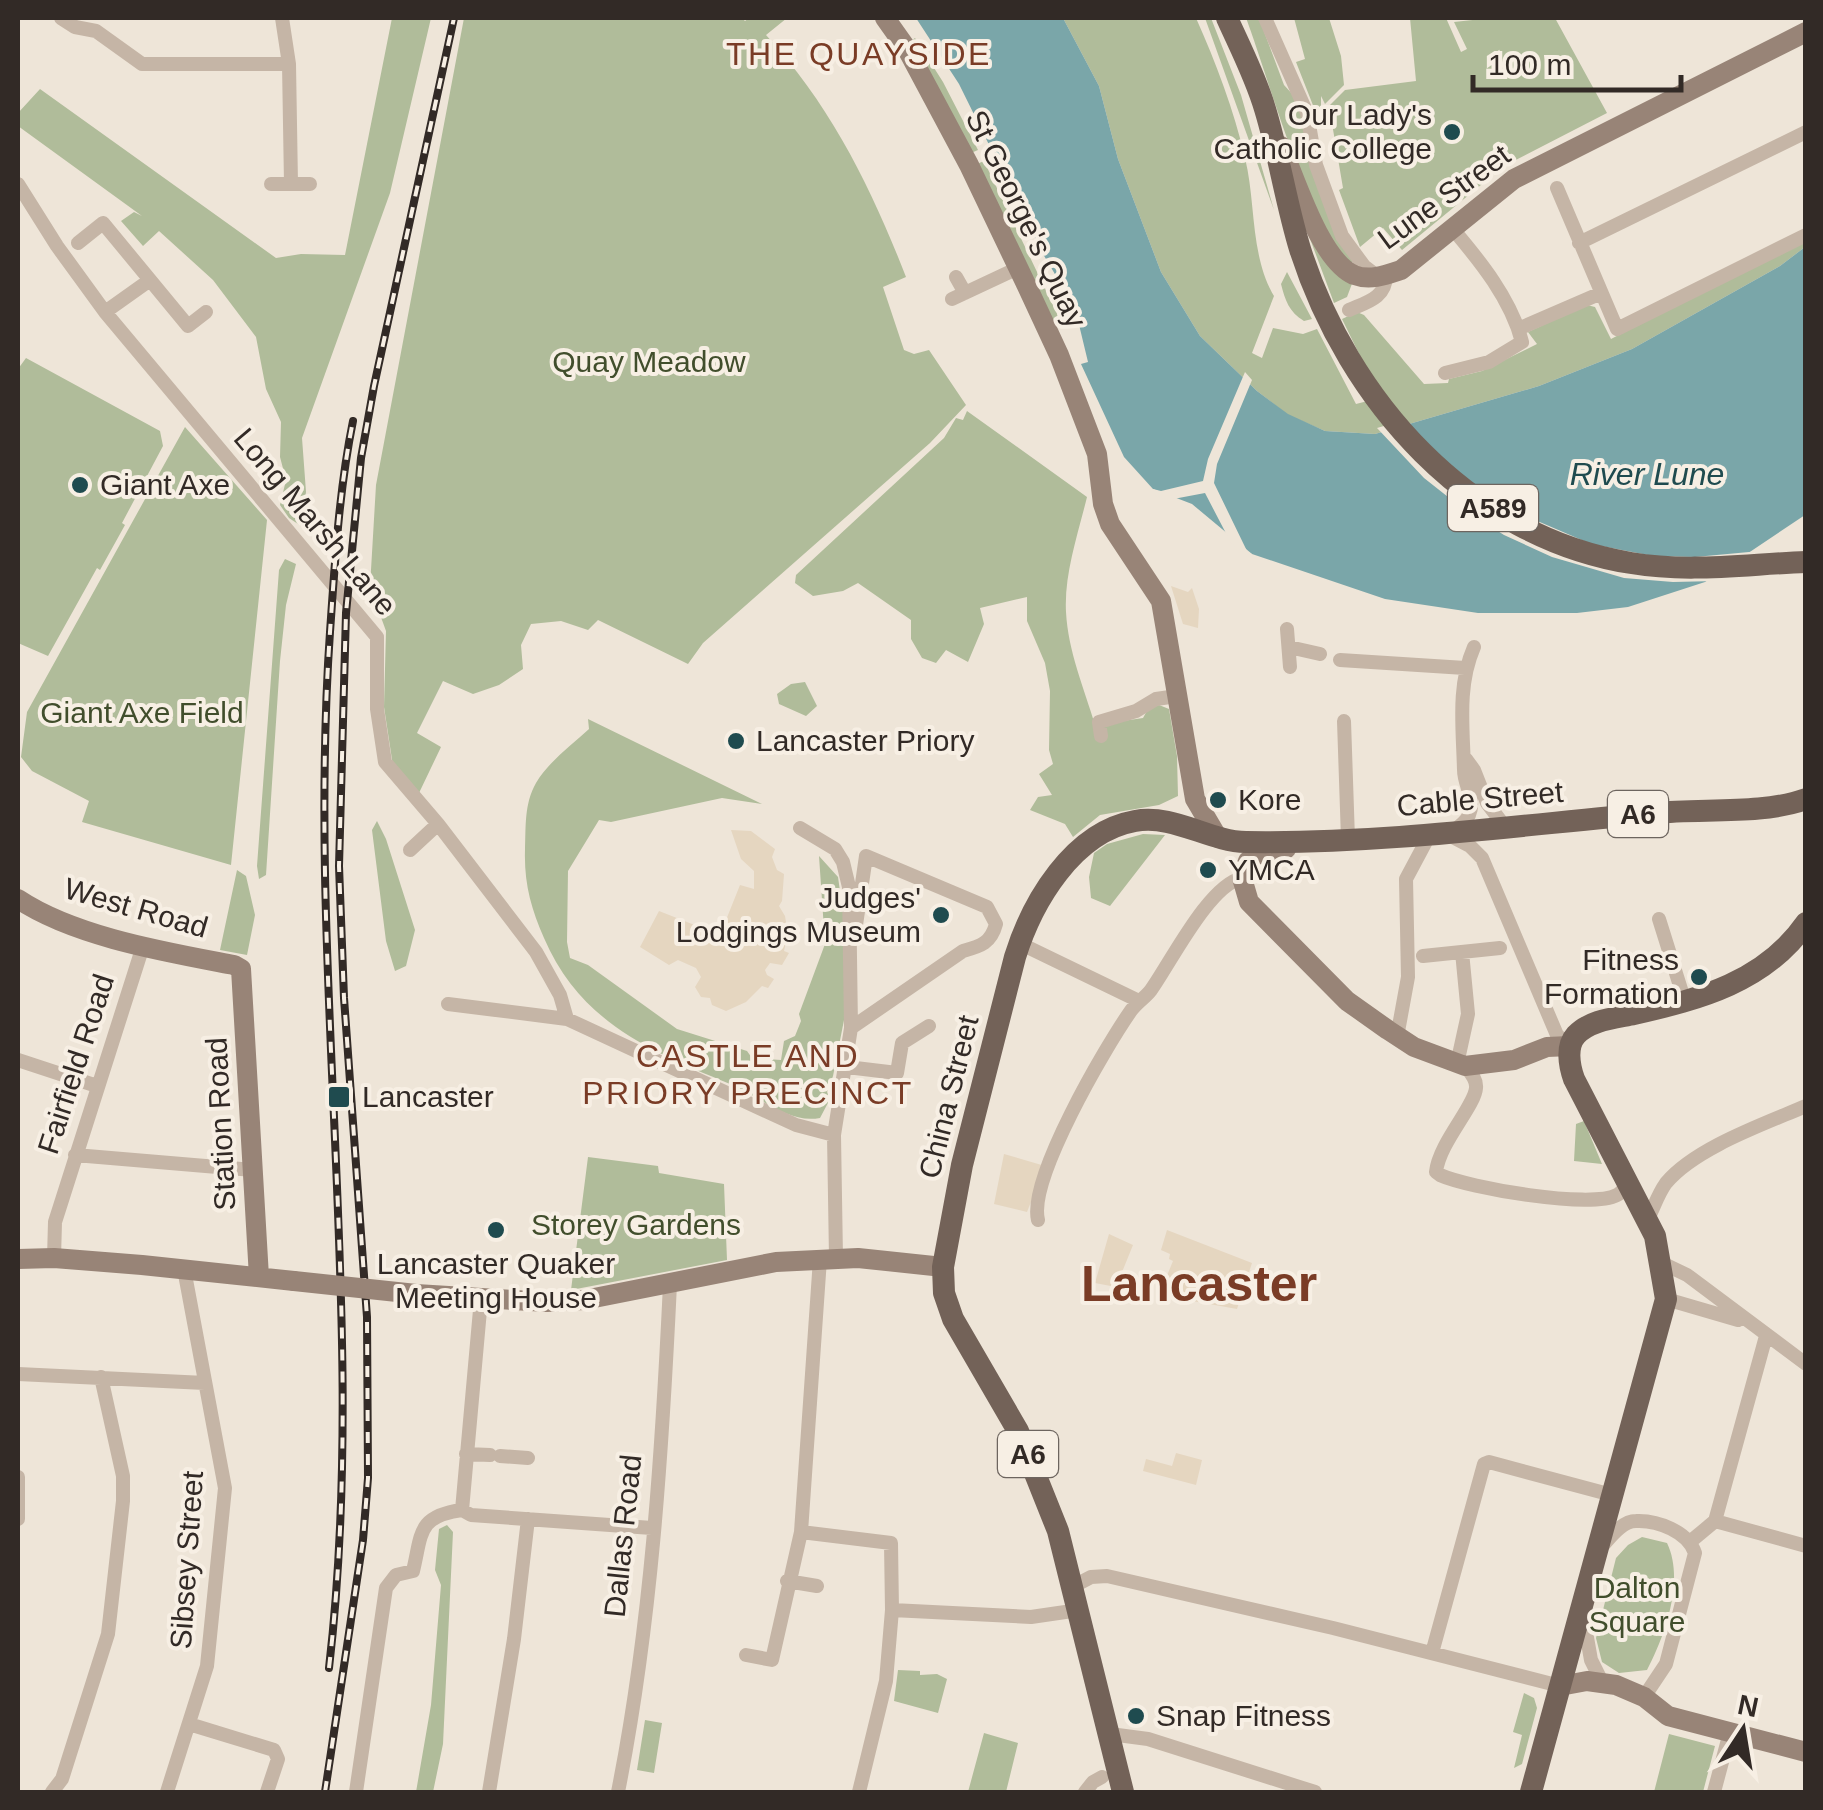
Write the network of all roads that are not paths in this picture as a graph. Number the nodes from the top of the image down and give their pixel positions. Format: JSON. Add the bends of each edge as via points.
{"nodes":[{"id":1,"x":61,"y":18,"type":"edge"},
{"id":2,"x":282,"y":18,"type":"edge"},
{"id":3,"x":885,"y":18,"type":"edge"},
{"id":4,"x":1227,"y":18,"type":"edge"},
{"id":5,"x":1265,"y":18,"type":"edge"},
{"id":6,"x":1806,"y":32,"type":"edge"},
{"id":7,"x":289,"y":64,"type":"junction"},
{"id":8,"x":1265,"y":107,"type":"junction"},
{"id":9,"x":1806,"y":132,"type":"edge"},
{"id":10,"x":18,"y":184,"type":"edge"},
{"id":11,"x":272,"y":184,"type":"dead end"},
{"id":12,"x":290,"y":184,"type":"junction"},
{"id":13,"x":310,"y":184,"type":"dead end"},
{"id":14,"x":1557,"y":188,"type":"dead end"},
{"id":15,"x":1452,"y":228,"type":"junction"},
{"id":16,"x":1806,"y":235,"type":"edge"},
{"id":17,"x":78,"y":243,"type":"dead end"},
{"id":18,"x":1579,"y":243,"type":"junction"},
{"id":19,"x":1018,"y":268,"type":"junction"},
{"id":20,"x":956,"y":276,"type":"dead end"},
{"id":21,"x":1381,"y":276,"type":"junction"},
{"id":22,"x":150,"y":280,"type":"junction"},
{"id":23,"x":1600,"y":294,"type":"junction"},
{"id":24,"x":1349,"y":310,"type":"dead end"},
{"id":25,"x":105,"y":312,"type":"junction"},
{"id":26,"x":206,"y":312,"type":"dead end"},
{"id":27,"x":1518,"y":328,"type":"junction"},
{"id":28,"x":1446,"y":373,"type":"dead end"},
{"id":29,"x":1806,"y":562,"type":"edge"},
{"id":30,"x":1287,"y":629,"type":"dead end"},
{"id":31,"x":1289,"y":647,"type":"junction"},
{"id":32,"x":1474,"y":647,"type":"dead end"},
{"id":33,"x":1320,"y":654,"type":"dead end"},
{"id":34,"x":1340,"y":660,"type":"dead end"},
{"id":35,"x":1290,"y":666,"type":"dead end"},
{"id":36,"x":1465,"y":668,"type":"junction"},
{"id":37,"x":1177,"y":696,"type":"junction"},
{"id":38,"x":1344,"y":722,"type":"dead end"},
{"id":39,"x":1100,"y":736,"type":"dead end"},
{"id":40,"x":1466,"y":760,"type":"junction"},
{"id":41,"x":1195,"y":800,"type":"junction"},
{"id":42,"x":1801,"y":804,"type":"edge"},
{"id":43,"x":1171,"y":823,"type":"junction"},
{"id":44,"x":438,"y":824,"type":"junction"},
{"id":45,"x":800,"y":828,"type":"dead end"},
{"id":46,"x":1506,"y":828,"type":"junction"},
{"id":47,"x":1442,"y":833,"type":"junction"},
{"id":48,"x":1218,"y":838,"type":"junction"},
{"id":49,"x":1348,"y":839,"type":"junction"},
{"id":50,"x":1314,"y":840,"type":"junction"},
{"id":51,"x":410,"y":850,"type":"dead end"},
{"id":52,"x":1242,"y":878,"type":"junction"},
{"id":53,"x":18,"y":899,"type":"edge"},
{"id":54,"x":1659,"y":919,"type":"dead end"},
{"id":55,"x":1806,"y":923,"type":"edge"},
{"id":56,"x":851,"y":940,"type":"junction"},
{"id":57,"x":1020,"y":943,"type":"junction"},
{"id":58,"x":144,"y":946,"type":"junction"},
{"id":59,"x":1500,"y":948,"type":"dead end"},
{"id":60,"x":1462,"y":952,"type":"junction"},
{"id":61,"x":1423,"y":956,"type":"dead end"},
{"id":62,"x":241,"y":969,"type":"joint"},
{"id":63,"x":1139,"y":1001,"type":"junction"},
{"id":64,"x":1685,"y":1002,"type":"junction"},
{"id":65,"x":448,"y":1004,"type":"dead end"},
{"id":66,"x":567,"y":1019,"type":"junction"},
{"id":67,"x":929,"y":1026,"type":"dead end"},
{"id":68,"x":850,"y":1028,"type":"junction"},
{"id":69,"x":1398,"y":1037,"type":"junction"},
{"id":70,"x":1570,"y":1046,"type":"junction"},
{"id":71,"x":18,"y":1060,"type":"edge"},
{"id":72,"x":1461,"y":1065,"type":"junction"},
{"id":73,"x":847,"y":1068,"type":"junction"},
{"id":74,"x":98,"y":1086,"type":"junction"},
{"id":75,"x":1806,"y":1106,"type":"edge"},
{"id":76,"x":834,"y":1135,"type":"junction"},
{"id":77,"x":75,"y":1155,"type":"junction"},
{"id":78,"x":253,"y":1170,"type":"junction"},
{"id":79,"x":1665,"y":1184,"type":"junction"},
{"id":80,"x":1631,"y":1189,"type":"junction"},
{"id":81,"x":1648,"y":1219,"type":"junction"},
{"id":82,"x":1038,"y":1220,"type":"dead end"},
{"id":83,"x":18,"y":1258,"type":"edge"},
{"id":84,"x":54,"y":1258,"type":"junction"},
{"id":85,"x":828,"y":1258,"type":"junction"},
{"id":86,"x":1662,"y":1263,"type":"junction"},
{"id":87,"x":943,"y":1267,"type":"junction"},
{"id":88,"x":184,"y":1269,"type":"junction"},
{"id":89,"x":258,"y":1277,"type":"junction"},
{"id":90,"x":670,"y":1284,"type":"junction"},
{"id":91,"x":481,"y":1299,"type":"junction"},
{"id":92,"x":1666,"y":1299,"type":"junction"},
{"id":93,"x":1748,"y":1323,"type":"junction"},
{"id":94,"x":1766,"y":1336,"type":"junction"},
{"id":95,"x":1806,"y":1364,"type":"edge"},
{"id":96,"x":18,"y":1374,"type":"edge"},
{"id":97,"x":101,"y":1377,"type":"junction"},
{"id":98,"x":205,"y":1383,"type":"junction"},
{"id":99,"x":466,"y":1454,"type":"junction"},
{"id":100,"x":528,"y":1458,"type":"dead end"},
{"id":101,"x":18,"y":1478,"type":"edge"},
{"id":102,"x":1612,"y":1494,"type":"junction"},
{"id":103,"x":462,"y":1510,"type":"junction"},
{"id":104,"x":18,"y":1519,"type":"edge"},
{"id":105,"x":528,"y":1520,"type":"junction"},
{"id":106,"x":1715,"y":1521,"type":"junction"},
{"id":107,"x":652,"y":1528,"type":"junction"},
{"id":108,"x":801,"y":1532,"type":"junction"},
{"id":109,"x":1691,"y":1541,"type":"junction"},
{"id":110,"x":1806,"y":1546,"type":"edge"},
{"id":111,"x":1597,"y":1552,"type":"junction"},
{"id":112,"x":788,"y":1581,"type":"junction"},
{"id":113,"x":817,"y":1586,"type":"dead end"},
{"id":114,"x":1072,"y":1587,"type":"junction"},
{"id":115,"x":892,"y":1610,"type":"junction"},
{"id":116,"x":1079,"y":1610,"type":"junction"},
{"id":117,"x":1581,"y":1610,"type":"junction"},
{"id":118,"x":1432,"y":1653,"type":"junction"},
{"id":119,"x":746,"y":1655,"type":"dead end"},
{"id":120,"x":1602,"y":1682,"type":"junction"},
{"id":121,"x":1560,"y":1686,"type":"junction"},
{"id":122,"x":1644,"y":1697,"type":"junction"},
{"id":123,"x":189,"y":1724,"type":"junction"},
{"id":124,"x":1730,"y":1732,"type":"junction"},
{"id":125,"x":1110,"y":1734,"type":"junction"},
{"id":126,"x":1806,"y":1752,"type":"edge"},
{"id":127,"x":1102,"y":1777,"type":"dead end"},
{"id":128,"x":52,"y":1792,"type":"edge"},
{"id":129,"x":167,"y":1792,"type":"edge"},
{"id":130,"x":268,"y":1792,"type":"edge"},
{"id":131,"x":356,"y":1792,"type":"edge"},
{"id":132,"x":489,"y":1792,"type":"edge"},
{"id":133,"x":618,"y":1792,"type":"edge"},
{"id":134,"x":859,"y":1792,"type":"edge"},
{"id":135,"x":1085,"y":1792,"type":"edge"},
{"id":136,"x":1123,"y":1792,"type":"edge"},
{"id":137,"x":1304,"y":1792,"type":"edge"},
{"id":138,"x":1314,"y":1792,"type":"edge"},
{"id":139,"x":1530,"y":1792,"type":"edge"},
{"id":140,"x":1714,"y":1792,"type":"edge"}],
"edges":[{"from":1,"to":7,"type":"street","via":[[96,31],[142,64]]},
{"from":2,"to":7,"type":"street"},
{"from":3,"to":19,"type":"street","name":"St George's Quay","via":[[959,145]]},
{"from":4,"to":8,"type":"main road","number":"A589"},
{"from":5,"to":21,"type":"street","via":[[1307,114],[1316,165],[1342,236],[1364,266]]},
{"from":6,"to":15,"type":"street","name":"Lune Street","via":[[1514,180]]},
{"from":7,"to":12,"type":"street"},
{"from":8,"to":21,"type":"street","name":"Lune Street","via":[[1340,267],[1357,276]]},
{"from":8,"to":29,"type":"main road","number":"A589","via":[[1300,249],[1338,340],[1388,417],[1442,471],[1521,526],[1580,551],[1675,568]]},
{"from":9,"to":18,"type":"street"},
{"from":10,"to":25,"type":"street","name":"Long Marsh Lane"},
{"from":11,"to":12,"type":"street"},
{"from":12,"to":13,"type":"street"},
{"from":14,"to":18,"type":"street"},
{"from":15,"to":21,"type":"street","name":"Lune Street","via":[[1400,270]]},
{"from":15,"to":27,"type":"street","via":[[1483,264]]},
{"from":16,"to":23,"type":"street","via":[[1617,329]]},
{"from":17,"to":22,"type":"street","via":[[103,222]]},
{"from":18,"to":23,"type":"street"},
{"from":19,"to":20,"type":"street","via":[[958,296]]},
{"from":19,"to":37,"type":"street","name":"St George's Quay","via":[[1097,454],[1110,524],[1161,602]]},
{"from":21,"to":24,"type":"street","name":"Lune Street","via":[[1386,286],[1378,297]]},
{"from":22,"to":25,"type":"street"},
{"from":22,"to":26,"type":"street","via":[[188,326]]},
{"from":23,"to":27,"type":"street"},
{"from":25,"to":44,"type":"street","name":"Long Marsh Lane","via":[[377,638],[385,762]]},
{"from":27,"to":28,"type":"street","via":[[1522,342],[1516,348]]},
{"from":30,"to":31,"type":"street"},
{"from":31,"to":33,"type":"street"},
{"from":31,"to":35,"type":"street"},
{"from":32,"to":36,"type":"street"},
{"from":34,"to":36,"type":"street"},
{"from":36,"to":40,"type":"street"},
{"from":37,"to":39,"type":"street","via":[[1099,722]]},
{"from":37,"to":41,"type":"street","name":"St George's Quay"},
{"from":38,"to":49,"type":"street"},
{"from":40,"to":46,"type":"street"},
{"from":40,"to":47,"type":"street","via":[[1468,820]]},
{"from":41,"to":43,"type":"street"},
{"from":41,"to":48,"type":"street"},
{"from":42,"to":46,"type":"main road","name":"Cable Street","number":"A6"},
{"from":43,"to":48,"type":"main road","number":"A6"},
{"from":43,"to":57,"type":"main road","number":"A6","via":[[1136,821],[1076,853],[1055,877]]},
{"from":44,"to":51,"type":"street"},
{"from":44,"to":66,"type":"street","name":"Long Marsh Lane","via":[[536,952]]},
{"from":45,"to":56,"type":"street","via":[[834,849],[848,876]]},
{"from":46,"to":47,"type":"main road","name":"Cable Street","number":"A6"},
{"from":47,"to":49,"type":"main road","name":"Cable Street","number":"A6"},
{"from":47,"to":69,"type":"street","via":[[1406,879],[1408,977]]},
{"from":47,"to":70,"type":"street","via":[[1482,858],[1557,1035]]},
{"from":48,"to":50,"type":"main road","name":"Cable Street","number":"A6"},
{"from":49,"to":50,"type":"main road","name":"Cable Street","number":"A6"},
{"from":50,"to":52,"type":"street","via":[[1256,855]]},
{"from":52,"to":63,"type":"street","via":[[1214,898]]},
{"from":52,"to":69,"type":"street","via":[[1249,902],[1284,942]]},
{"from":53,"to":58,"type":"street","name":"West Road"},
{"from":54,"to":64,"type":"street"},
{"from":55,"to":64,"type":"main road","via":[[1746,980]]},
{"from":56,"to":68,"type":"street"},
{"from":56,"to":68,"type":"street","via":[[866,856],[994,914],[994,931],[982,946],[964,951]]},
{"from":57,"to":63,"type":"street"},
{"from":57,"to":87,"type":"main road","name":"China Street","number":"A6","via":[[968,1137]]},
{"from":58,"to":62,"type":"street","name":"West Road"},
{"from":58,"to":74,"type":"street","name":"Fairfield Road"},
{"from":59,"to":60,"type":"street"},
{"from":60,"to":61,"type":"street"},
{"from":60,"to":72,"type":"street","via":[[1468,1014]]},
{"from":62,"to":78,"type":"street","name":"Station Road"},
{"from":63,"to":82,"type":"street","via":[[1060,1136],[1037,1202]]},
{"from":64,"to":70,"type":"main road","via":[[1599,1022],[1580,1031]]},
{"from":65,"to":66,"type":"street"},
{"from":66,"to":76,"type":"street","via":[[796,1124]]},
{"from":67,"to":73,"type":"street","via":[[902,1042],[896,1073]]},
{"from":68,"to":73,"type":"street"},
{"from":69,"to":72,"type":"street"},
{"from":70,"to":72,"type":"street"},
{"from":70,"to":80,"type":"main road","via":[[1574,1078]]},
{"from":71,"to":74,"type":"street"},
{"from":72,"to":80,"type":"street","via":[[1476,1092],[1436,1172],[1444,1178],[1575,1198]]},
{"from":73,"to":76,"type":"street"},
{"from":74,"to":77,"type":"street","name":"Fairfield Road"},
{"from":75,"to":79,"type":"street","via":[[1698,1157]]},
{"from":76,"to":85,"type":"street"},
{"from":77,"to":78,"type":"street"},
{"from":77,"to":84,"type":"street","name":"Fairfield Road","via":[[55,1222]]},
{"from":78,"to":89,"type":"street","name":"Station Road"},
{"from":79,"to":80,"type":"street"},
{"from":79,"to":81,"type":"street"},
{"from":80,"to":81,"type":"main road"},
{"from":81,"to":86,"type":"main road"},
{"from":83,"to":84,"type":"street"},
{"from":84,"to":88,"type":"street"},
{"from":85,"to":87,"type":"street"},
{"from":85,"to":90,"type":"street"},
{"from":85,"to":108,"type":"street"},
{"from":86,"to":92,"type":"main road"},
{"from":86,"to":93,"type":"street"},
{"from":87,"to":114,"type":"main road","number":"A6","via":[[953,1318],[1018,1431],[1058,1531]]},
{"from":88,"to":89,"type":"street"},
{"from":88,"to":98,"type":"street","name":"Sibsey Street"},
{"from":89,"to":91,"type":"street","bridge":true},
{"from":90,"to":91,"type":"street","via":[[584,1300]]},
{"from":90,"to":107,"type":"street","name":"Dallas Road"},
{"from":91,"to":99,"type":"street"},
{"from":92,"to":93,"type":"street"},
{"from":92,"to":102,"type":"main road"},
{"from":93,"to":94,"type":"street"},
{"from":94,"to":95,"type":"street"},
{"from":94,"to":106,"type":"street"},
{"from":96,"to":97,"type":"street"},
{"from":97,"to":98,"type":"street"},
{"from":97,"to":128,"type":"street","via":[[124,1488],[110,1620],[62,1779]]},
{"from":98,"to":123,"type":"street","name":"Sibsey Street","via":[[225,1488],[207,1666]]},
{"from":99,"to":100,"type":"street"},
{"from":99,"to":103,"type":"street"},
{"from":101,"to":104,"type":"street"},
{"from":102,"to":111,"type":"main road"},
{"from":102,"to":118,"type":"street","via":[[1484,1464]]},
{"from":103,"to":105,"type":"street"},
{"from":103,"to":131,"type":"street","via":[[424,1525],[413,1572],[396,1575],[386,1588]]},
{"from":105,"to":107,"type":"street"},
{"from":105,"to":132,"type":"street"},
{"from":106,"to":109,"type":"street"},
{"from":106,"to":110,"type":"street"},
{"from":107,"to":133,"type":"street","name":"Dallas Road"},
{"from":108,"to":112,"type":"street"},
{"from":108,"to":115,"type":"street","via":[[891,1543]]},
{"from":109,"to":111,"type":"street","via":[[1634,1520]]},
{"from":109,"to":122,"type":"street","via":[[1695,1553],[1666,1664]]},
{"from":111,"to":117,"type":"main road"},
{"from":112,"to":113,"type":"street"},
{"from":112,"to":119,"type":"street","via":[[772,1660]]},
{"from":114,"to":116,"type":"main road","number":"A6"},
{"from":114,"to":118,"type":"street","via":[[1107,1576]]},
{"from":115,"to":116,"type":"street","via":[[1031,1618]]},
{"from":115,"to":134,"type":"street","via":[[886,1682]]},
{"from":116,"to":125,"type":"main road","number":"A6"},
{"from":117,"to":120,"type":"street"},
{"from":117,"to":121,"type":"main road"},
{"from":118,"to":121,"type":"street"},
{"from":120,"to":121,"type":"street"},
{"from":120,"to":122,"type":"street"},
{"from":121,"to":139,"type":"main road"},
{"from":122,"to":124,"type":"street","via":[[1668,1716]]},
{"from":123,"to":129,"type":"street","name":"Sibsey Street"},
{"from":123,"to":130,"type":"street","via":[[274,1750],[278,1759]]},
{"from":124,"to":126,"type":"street"},
{"from":124,"to":140,"type":"street"},
{"from":125,"to":136,"type":"main road","number":"A6"},
{"from":125,"to":137,"type":"street","via":[[1148,1739]]},
{"from":127,"to":135,"type":"street"},
{"from":137,"to":138,"type":"street"}]}
